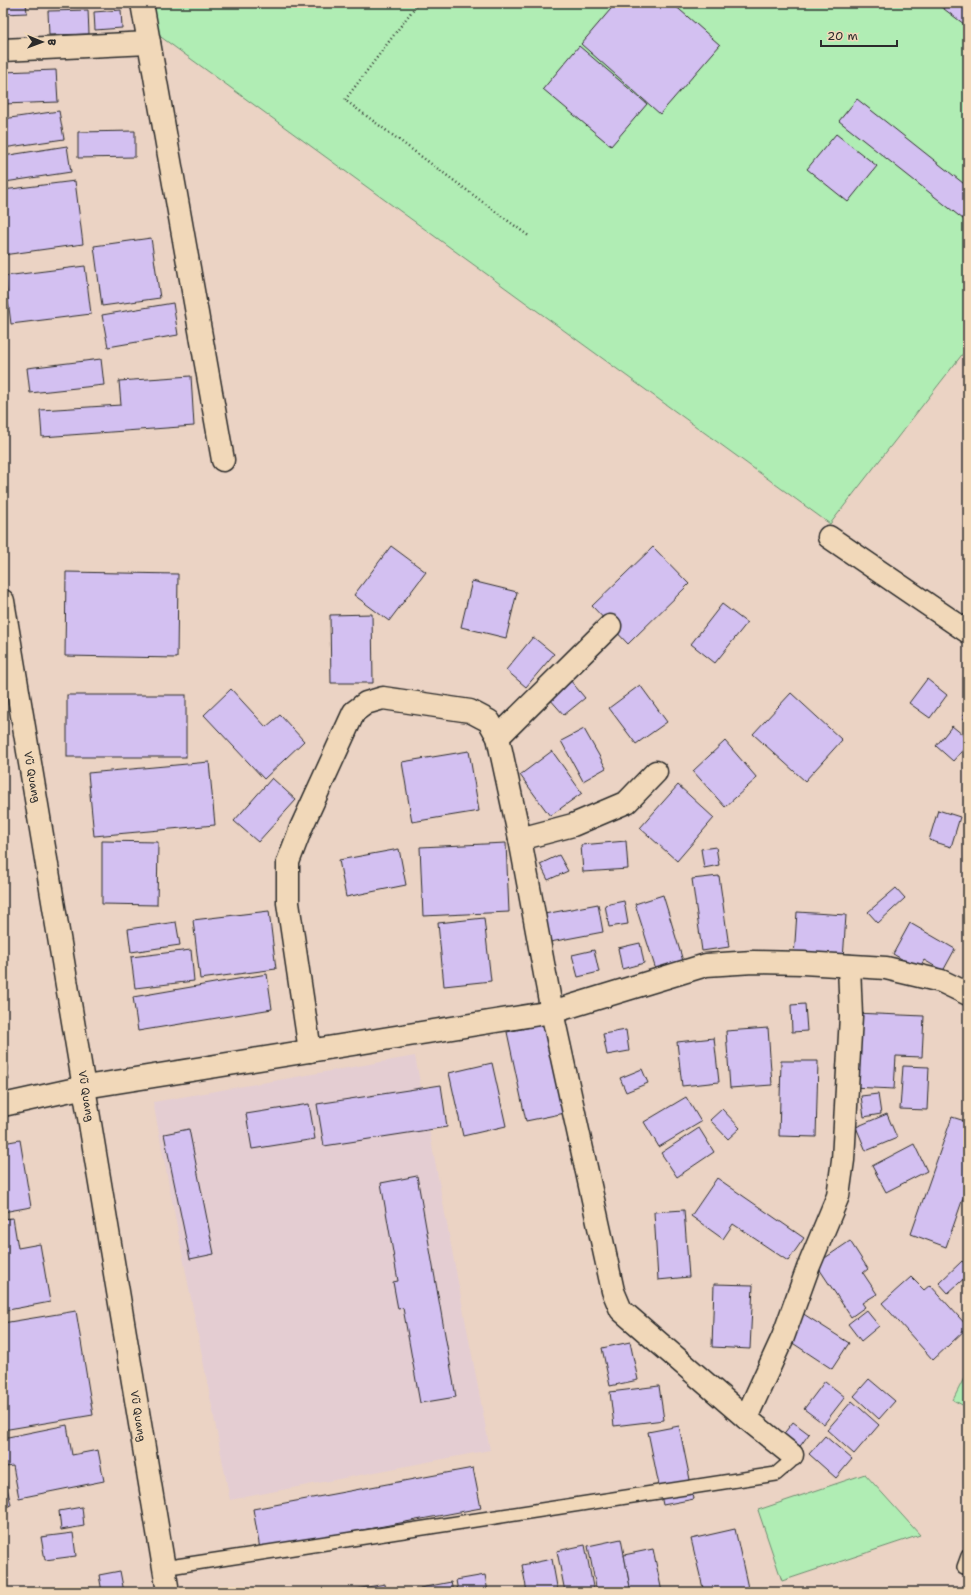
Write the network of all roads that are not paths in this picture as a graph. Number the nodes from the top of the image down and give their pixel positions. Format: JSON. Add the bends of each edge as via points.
{"nodes":[{"id":1,"x":142,"y":3,"type":"edge"},
{"id":2,"x":149,"y":43,"type":"junction"},
{"id":3,"x":3,"y":50,"type":"edge"},
{"id":4,"x":223,"y":460,"type":"dead end"},
{"id":5,"x":829,"y":538,"type":"dead end"},
{"id":6,"x":3,"y":601,"type":"edge"},
{"id":7,"x":610,"y":626,"type":"dead end"},
{"id":8,"x":968,"y":632,"type":"edge"},
{"id":9,"x":9,"y":682,"type":"edge"},
{"id":10,"x":498,"y":737,"type":"junction"},
{"id":11,"x":656,"y":772,"type":"dead end"},
{"id":12,"x":520,"y":839,"type":"junction"},
{"id":13,"x":849,"y":966,"type":"junction"},
{"id":14,"x":965,"y":986,"type":"edge"},
{"id":15,"x":552,"y":1012,"type":"junction"},
{"id":16,"x":310,"y":1051,"type":"junction"},
{"id":17,"x":85,"y":1087,"type":"junction"},
{"id":18,"x":3,"y":1105,"type":"edge"},
{"id":19,"x":746,"y":1418,"type":"junction"},
{"id":20,"x":792,"y":1455,"type":"joint"},
{"id":21,"x":163,"y":1568,"type":"junction"},
{"id":22,"x":168,"y":1592,"type":"edge"}],
"edges":[{"from":1,"to":2,"type":"street"},
{"from":2,"to":3,"type":"street"},
{"from":2,"to":4,"type":"street"},
{"from":5,"to":8,"type":"street"},
{"from":6,"to":9,"type":"street","name":"Vũ Quang"},
{"from":7,"to":10,"type":"street"},
{"from":9,"to":17,"type":"street","name":"Vũ Quang"},
{"from":10,"to":12,"type":"street"},
{"from":10,"to":16,"type":"street","via":[[489,721],[470,711],[383,698],[366,703],[354,712],[288,862],[288,904]]},
{"from":11,"to":12,"type":"street","via":[[627,802],[573,825]]},
{"from":12,"to":15,"type":"street"},
{"from":13,"to":14,"type":"street","via":[[886,968]]},
{"from":13,"to":15,"type":"street","via":[[753,962],[706,965]]},
{"from":13,"to":19,"type":"street","via":[[852,1016],[844,1145],[838,1196],[783,1337]]},
{"from":15,"to":16,"type":"street"},
{"from":15,"to":19,"type":"street","via":[[613,1291],[622,1310]]},
{"from":16,"to":17,"type":"street"},
{"from":17,"to":18,"type":"street"},
{"from":17,"to":21,"type":"street","name":"Vũ Quang"},
{"from":19,"to":20,"type":"street"},
{"from":20,"to":21,"type":"lane","via":[[790,1462],[776,1474]]},
{"from":21,"to":22,"type":"street","name":"Vũ Quang"}]}
